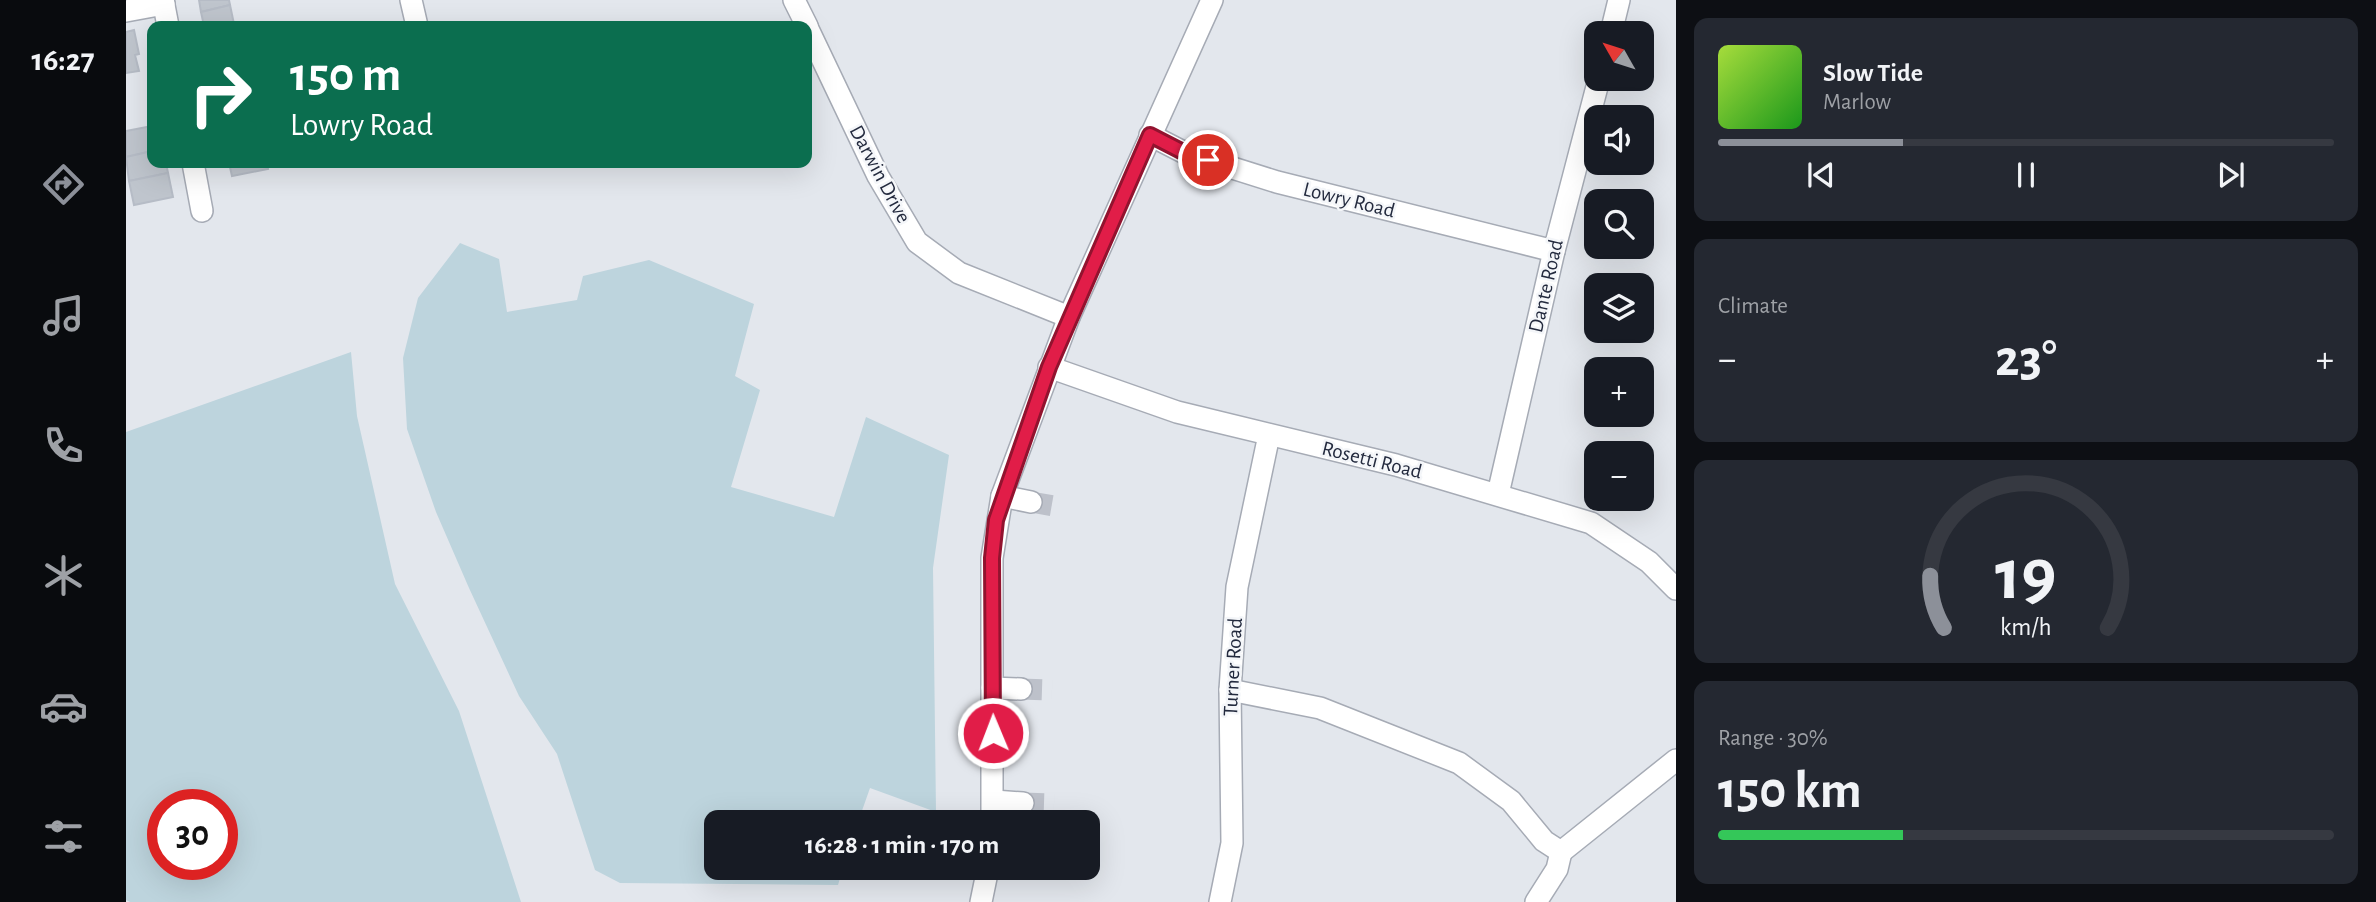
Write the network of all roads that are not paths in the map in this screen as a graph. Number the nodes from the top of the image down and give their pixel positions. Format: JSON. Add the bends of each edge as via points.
{"nodes":[{"id":1,"x":411,"y":0,"type":"edge"},
{"id":2,"x":793,"y":0,"type":"edge"},
{"id":3,"x":1212,"y":0,"type":"edge"},
{"id":4,"x":1619,"y":0,"type":"edge"},
{"id":5,"x":164,"y":2,"type":"edge"},
{"id":6,"x":126,"y":11,"type":"edge"},
{"id":7,"x":167,"y":21,"type":"edge"},
{"id":8,"x":416,"y":21,"type":"edge"},
{"id":9,"x":804,"y":21,"type":"edge"},
{"id":10,"x":1614,"y":21,"type":"edge"},
{"id":11,"x":812,"y":37,"type":"edge"},
{"id":12,"x":1596,"y":91,"type":"edge"},
{"id":13,"x":1150,"y":135,"type":"junction"},
{"id":14,"x":194,"y":168,"type":"edge"},
{"id":15,"x":202,"y":211,"type":"dead end"},
{"id":16,"x":1554,"y":251,"type":"junction"},
{"id":17,"x":1069,"y":317,"type":"junction"},
{"id":18,"x":1049,"y":367,"type":"junction"},
{"id":19,"x":1269,"y":435,"type":"junction"},
{"id":20,"x":1498,"y":494,"type":"junction"},
{"id":21,"x":1002,"y":496,"type":"junction"},
{"id":22,"x":1031,"y":502,"type":"tunnel mouth"},
{"id":23,"x":1676,"y":589,"type":"edge"},
{"id":24,"x":992,"y":688,"type":"junction"},
{"id":25,"x":1021,"y":689,"type":"tunnel mouth"},
{"id":26,"x":1230,"y":690,"type":"junction"},
{"id":27,"x":1676,"y":760,"type":"edge"},
{"id":28,"x":1023,"y":803,"type":"tunnel mouth"},
{"id":29,"x":993,"y":810,"type":"edge"},
{"id":30,"x":1000,"y":810,"type":"edge"},
{"id":31,"x":1561,"y":852,"type":"junction"},
{"id":32,"x":986,"y":880,"type":"edge"},
{"id":33,"x":981,"y":902,"type":"edge"},
{"id":34,"x":1220,"y":902,"type":"edge"},
{"id":35,"x":1536,"y":902,"type":"edge"}],
"edges":[{"from":1,"to":8,"type":"street"},
{"from":2,"to":9,"type":"street","name":"Darwin Drive"},
{"from":3,"to":13,"type":"street"},
{"from":4,"to":10,"type":"street"},
{"from":5,"to":6,"type":"street"},
{"from":5,"to":7,"type":"street"},
{"from":11,"to":17,"type":"street","name":"Darwin Drive","via":[[882,184],[917,242],[960,274]]},
{"from":12,"to":16,"type":"street","name":"Dante Road"},
{"from":13,"to":16,"type":"street","name":"Lowry Road","via":[[1185,153],[1277,182]]},
{"from":13,"to":17,"type":"street"},
{"from":14,"to":15,"type":"street"},
{"from":16,"to":20,"type":"street","name":"Dante Road"},
{"from":17,"to":18,"type":"street"},
{"from":18,"to":19,"type":"street","name":"Rosetti Road","via":[[1177,412]]},
{"from":18,"to":21,"type":"street"},
{"from":19,"to":20,"type":"street","name":"Rosetti Road"},
{"from":19,"to":26,"type":"street","name":"Turner Road","via":[[1237,587]]},
{"from":20,"to":23,"type":"street","name":"Rosetti Road","via":[[1591,523],[1649,562]]},
{"from":21,"to":22,"type":"street"},
{"from":21,"to":24,"type":"street","via":[[992,558]]},
{"from":24,"to":25,"type":"street"},
{"from":24,"to":29,"type":"street"},
{"from":26,"to":31,"type":"street","via":[[1320,708],[1460,763],[1511,801],[1544,841]]},
{"from":26,"to":34,"type":"street","name":"Turner Road","via":[[1232,843]]},
{"from":27,"to":31,"type":"street"},
{"from":28,"to":30,"type":"street"},
{"from":31,"to":35,"type":"street","via":[[1557,869]]},
{"from":32,"to":33,"type":"street"}]}
